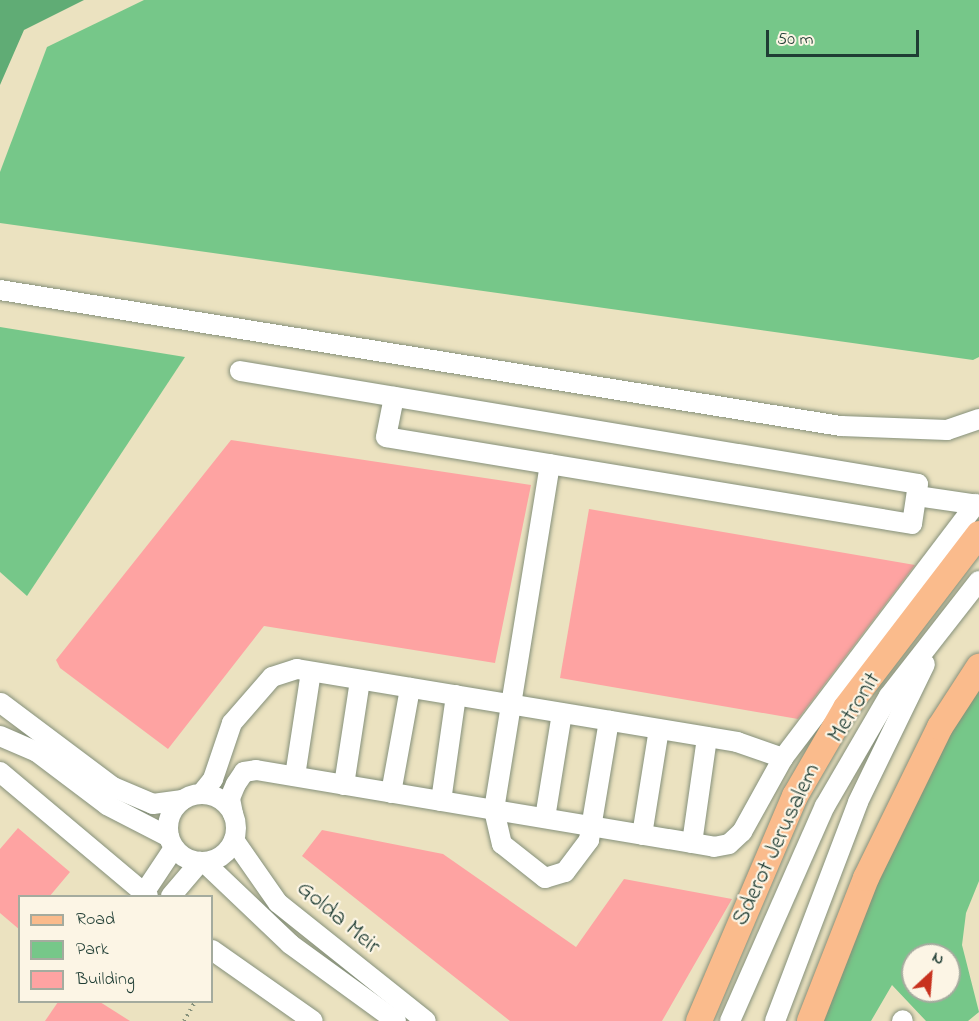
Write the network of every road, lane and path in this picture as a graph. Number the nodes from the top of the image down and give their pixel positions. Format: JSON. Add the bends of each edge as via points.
{"nodes":[{"id":1,"x":0,"y":290,"type":"edge"},
{"id":2,"x":240,"y":371,"type":"dead end"},
{"id":3,"x":394,"y":397,"type":"junction"},
{"id":4,"x":979,"y":419,"type":"edge"},
{"id":5,"x":550,"y":464,"type":"junction"},
{"id":6,"x":917,"y":496,"type":"junction"},
{"id":7,"x":978,"y":505,"type":"edge"},
{"id":8,"x":979,"y":534,"type":"edge"},
{"id":9,"x":979,"y":581,"type":"edge"},
{"id":10,"x":944,"y":624,"type":"junction"},
{"id":11,"x":979,"y":667,"type":"edge"},
{"id":12,"x":311,"y":672,"type":"junction"},
{"id":13,"x":360,"y":680,"type":"junction"},
{"id":14,"x":410,"y":688,"type":"junction"},
{"id":15,"x":456,"y":695,"type":"junction"},
{"id":16,"x":0,"y":702,"type":"edge"},
{"id":17,"x":511,"y":704,"type":"junction"},
{"id":18,"x":562,"y":713,"type":"junction"},
{"id":19,"x":0,"y":716,"type":"edge"},
{"id":20,"x":609,"y":721,"type":"junction"},
{"id":21,"x":658,"y":729,"type":"junction"},
{"id":22,"x":0,"y":736,"type":"edge"},
{"id":23,"x":707,"y":737,"type":"junction"},
{"id":24,"x":219,"y":750,"type":"junction"},
{"id":25,"x":783,"y":758,"type":"junction"},
{"id":26,"x":256,"y":770,"type":"junction"},
{"id":27,"x":0,"y":772,"type":"edge"},
{"id":28,"x":295,"y":776,"type":"junction"},
{"id":29,"x":344,"y":785,"type":"junction"},
{"id":30,"x":391,"y":793,"type":"junction"},
{"id":31,"x":192,"y":797,"type":"junction"},
{"id":32,"x":441,"y":801,"type":"junction"},
{"id":33,"x":494,"y":810,"type":"junction"},
{"id":34,"x":233,"y":814,"type":"junction"},
{"id":35,"x":544,"y":818,"type":"junction"},
{"id":36,"x":594,"y":827,"type":"junction"},
{"id":37,"x":642,"y":835,"type":"junction"},
{"id":38,"x":234,"y":840,"type":"junction"},
{"id":39,"x":172,"y":843,"type":"junction"},
{"id":40,"x":692,"y":843,"type":"junction"},
{"id":41,"x":202,"y":862,"type":"junction"},
{"id":42,"x":146,"y":895,"type":"edge"},
{"id":43,"x":173,"y":895,"type":"edge"},
{"id":44,"x":213,"y":951,"type":"edge"},
{"id":45,"x":194,"y":1003,"type":"edge"},
{"id":46,"x":184,"y":1021,"type":"edge"},
{"id":47,"x":313,"y":1021,"type":"edge"},
{"id":48,"x":396,"y":1021,"type":"edge"},
{"id":49,"x":426,"y":1021,"type":"edge"},
{"id":50,"x":699,"y":1021,"type":"edge"},
{"id":51,"x":730,"y":1021,"type":"edge"},
{"id":52,"x":775,"y":1021,"type":"edge"},
{"id":53,"x":810,"y":1021,"type":"edge"}],
"edges":[{"from":1,"to":4,"type":"street","via":[[841,426],[947,430]]},
{"from":2,"to":3,"type":"street"},
{"from":3,"to":5,"type":"street","via":[[386,437]]},
{"from":3,"to":6,"type":"street","via":[[918,484]]},
{"from":5,"to":6,"type":"street","via":[[912,524]]},
{"from":5,"to":17,"type":"street"},
{"from":6,"to":7,"type":"street"},
{"from":7,"to":25,"type":"street"},
{"from":8,"to":50,"type":"main road","name":"Sderot Jerusalem","via":[[846,708],[800,786]]},
{"from":9,"to":10,"type":"street","name":"Metronit"},
{"from":10,"to":51,"type":"street","name":"Metronit","via":[[889,696],[825,806]]},
{"from":10,"to":52,"type":"street","name":"Metronit","via":[[858,802]]},
{"from":11,"to":53,"type":"main road","via":[[940,727],[866,878]]},
{"from":12,"to":13,"type":"street"},
{"from":12,"to":24,"type":"street","via":[[297,669],[272,677],[232,723]]},
{"from":12,"to":28,"type":"street"},
{"from":13,"to":14,"type":"street"},
{"from":13,"to":29,"type":"street"},
{"from":14,"to":15,"type":"street"},
{"from":14,"to":30,"type":"street"},
{"from":15,"to":17,"type":"street"},
{"from":15,"to":32,"type":"street"},
{"from":16,"to":19,"type":"street"},
{"from":16,"to":31,"type":"street","via":[[113,787],[153,804]]},
{"from":17,"to":18,"type":"street"},
{"from":17,"to":33,"type":"street"},
{"from":18,"to":20,"type":"street"},
{"from":18,"to":35,"type":"street"},
{"from":20,"to":21,"type":"street"},
{"from":20,"to":36,"type":"street"},
{"from":21,"to":23,"type":"street"},
{"from":21,"to":37,"type":"street"},
{"from":22,"to":39,"type":"street","via":[[37,752],[107,805]]},
{"from":23,"to":25,"type":"street"},
{"from":23,"to":40,"type":"street"},
{"from":24,"to":26,"type":"street"},
{"from":24,"to":31,"type":"street","via":[[213,779]]},
{"from":25,"to":40,"type":"street","via":[[737,840],[714,847]]},
{"from":26,"to":28,"type":"street"},
{"from":26,"to":34,"type":"street","via":[[244,772],[236,784],[230,798]]},
{"from":27,"to":42,"type":"street"},
{"from":28,"to":29,"type":"street"},
{"from":29,"to":30,"type":"street"},
{"from":30,"to":32,"type":"street"},
{"from":31,"to":34,"type":"street","via":[[220,799]]},
{"from":31,"to":39,"type":"street","via":[[170,815]]},
{"from":32,"to":33,"type":"street"},
{"from":33,"to":35,"type":"street"},
{"from":33,"to":36,"type":"street","via":[[502,844],[545,878],[565,872]]},
{"from":34,"to":38,"type":"street"},
{"from":35,"to":36,"type":"street"},
{"from":36,"to":37,"type":"street"},
{"from":37,"to":40,"type":"street"},
{"from":38,"to":41,"type":"street","via":[[224,855]]},
{"from":38,"to":49,"type":"street","name":"Golda Meir","via":[[278,903]]},
{"from":39,"to":41,"type":"street"},
{"from":39,"to":42,"type":"street"},
{"from":41,"to":43,"type":"street"},
{"from":41,"to":48,"type":"street","name":"Golda Meir","via":[[290,944]]},
{"from":44,"to":47,"type":"street"},
{"from":45,"to":46,"type":"path"}]}
